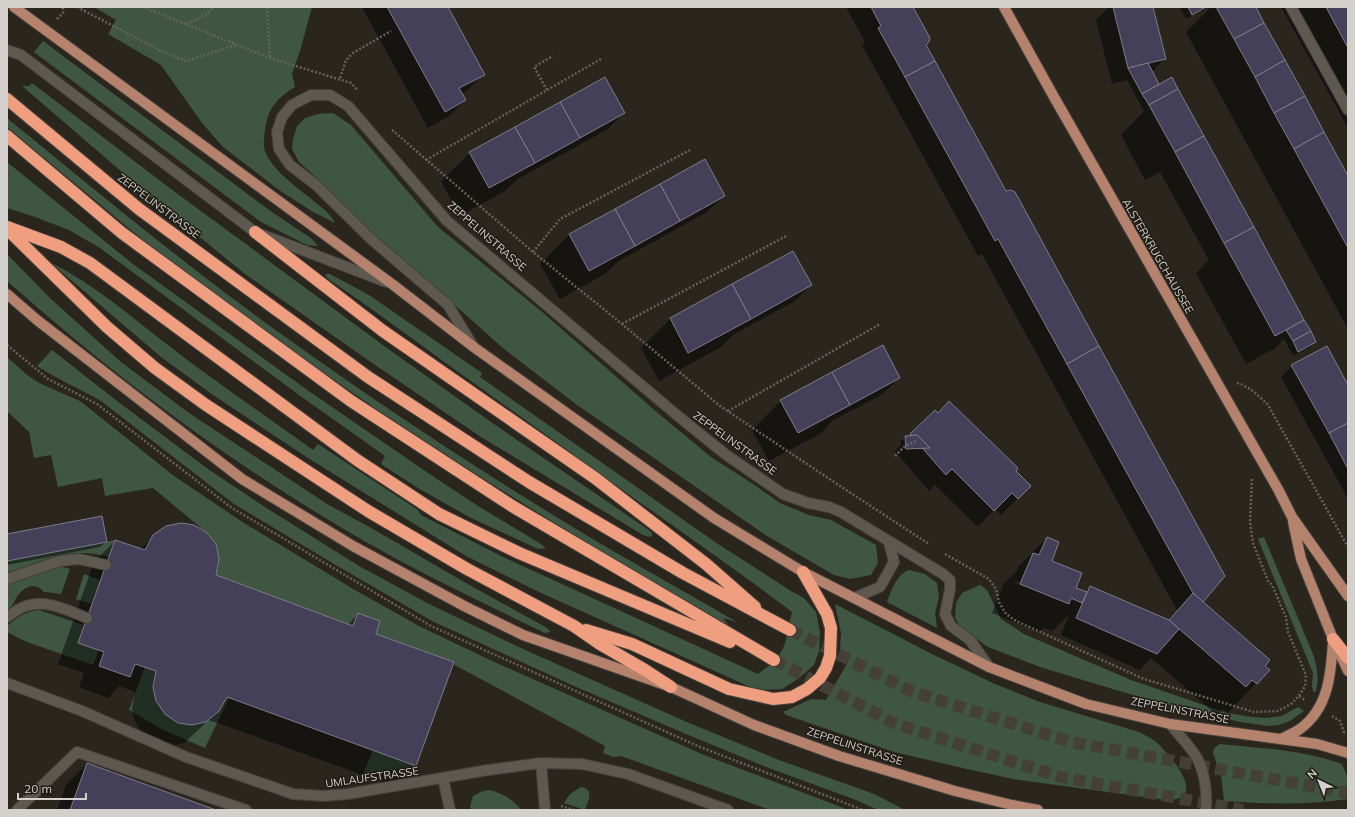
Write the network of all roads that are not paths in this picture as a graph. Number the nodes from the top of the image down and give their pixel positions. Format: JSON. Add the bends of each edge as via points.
{"nodes":[{"id":1,"x":14,"y":7,"type":"edge"},
{"id":2,"x":1004,"y":7,"type":"edge"},
{"id":3,"x":1291,"y":7,"type":"edge"},
{"id":4,"x":7,"y":50,"type":"edge"},
{"id":5,"x":7,"y":99,"type":"edge"},
{"id":6,"x":1348,"y":110,"type":"edge"},
{"id":7,"x":7,"y":136,"type":"edge"},
{"id":8,"x":7,"y":228,"type":"edge"},
{"id":9,"x":254,"y":232,"type":"junction"},
{"id":10,"x":392,"y":284,"type":"junction"},
{"id":11,"x":7,"y":294,"type":"edge"},
{"id":12,"x":475,"y":348,"type":"junction"},
{"id":13,"x":1292,"y":516,"type":"junction"},
{"id":14,"x":889,"y":542,"type":"junction"},
{"id":15,"x":106,"y":565,"type":"dead end"},
{"id":16,"x":803,"y":572,"type":"junction"},
{"id":17,"x":7,"y":579,"type":"edge"},
{"id":18,"x":1348,"y":596,"type":"edge"},
{"id":19,"x":854,"y":598,"type":"junction"},
{"id":20,"x":7,"y":617,"type":"edge"},
{"id":21,"x":87,"y":618,"type":"dead end"},
{"id":22,"x":771,"y":620,"type":"junction"},
{"id":23,"x":574,"y":626,"type":"junction"},
{"id":24,"x":790,"y":630,"type":"tunnel mouth"},
{"id":25,"x":1333,"y":639,"type":"junction"},
{"id":26,"x":1348,"y":658,"type":"edge"},
{"id":27,"x":989,"y":667,"type":"junction"},
{"id":28,"x":1348,"y":671,"type":"edge"},
{"id":29,"x":7,"y":684,"type":"edge"},
{"id":30,"x":671,"y":687,"type":"junction"},
{"id":31,"x":1170,"y":724,"type":"junction"},
{"id":32,"x":1280,"y":739,"type":"junction"},
{"id":33,"x":1348,"y":753,"type":"edge"},
{"id":34,"x":541,"y":763,"type":"junction"},
{"id":35,"x":443,"y":778,"type":"junction"},
{"id":36,"x":17,"y":810,"type":"edge"},
{"id":37,"x":246,"y":810,"type":"edge"},
{"id":38,"x":450,"y":810,"type":"edge"},
{"id":39,"x":545,"y":810,"type":"edge"},
{"id":40,"x":728,"y":810,"type":"edge"},
{"id":41,"x":1038,"y":810,"type":"edge"},
{"id":42,"x":1206,"y":810,"type":"edge"}],
"edges":[{"from":1,"to":10,"type":"main road","name":"ZEPPELINSTRASSE"},
{"from":2,"to":13,"type":"main road","name":"ALSTERKRUGCHAUSSEE"},
{"from":3,"to":6,"type":"street"},
{"from":4,"to":9,"type":"street","name":"ZEPPELINSTRASSE","via":[[21,55]]},
{"from":5,"to":22,"type":"highway","name":"ZEPPELINSTRASSE","via":[[139,209],[368,377],[529,482],[683,573]]},
{"from":7,"to":8,"type":"highway","via":[[122,232],[351,401],[512,506],[774,660],[519,553],[439,514],[358,460],[90,263],[61,247]]},
{"from":8,"to":23,"type":"highway","via":[[107,327],[155,368],[206,405],[368,511],[467,570]]},
{"from":9,"to":10,"type":"street","name":"ZEPPELINSTRASSE"},
{"from":9,"to":22,"type":"highway","via":[[383,331],[595,478],[706,564]]},
{"from":10,"to":12,"type":"main road","name":"ZEPPELINSTRASSE"},
{"from":11,"to":30,"type":"main road","name":"ZEPPELINSTRASSE","via":[[242,479],[353,546],[523,635]]},
{"from":12,"to":14,"type":"street","name":"ZEPPELINSTRASSE","via":[[448,305],[371,239],[316,185],[290,165],[280,149],[277,132],[282,117],[292,105],[310,95],[330,95],[348,106],[447,221],[725,454],[783,494],[841,512]]},
{"from":12,"to":16,"type":"main road","name":"ZEPPELINSTRASSE","via":[[714,518]]},
{"from":13,"to":18,"type":"main road","name":"ALSTERKRUGCHAUSSEE"},
{"from":13,"to":25,"type":"main road","name":"ALSTERKRUGCHAUSSEE","via":[[1301,559]]},
{"from":14,"to":19,"type":"street","via":[[894,562],[880,587]]},
{"from":14,"to":27,"type":"street","name":"ZEPPELINSTRASSE","via":[[950,580],[946,614],[951,626],[970,640]]},
{"from":15,"to":17,"type":"street","via":[[79,559],[60,561]]},
{"from":16,"to":19,"type":"main road","name":"ZEPPELINSTRASSE"},
{"from":16,"to":23,"type":"highway","via":[[827,614],[831,628],[830,656],[820,678],[792,697],[773,699],[729,689],[632,644]]},
{"from":19,"to":27,"type":"main road","name":"ZEPPELINSTRASSE"},
{"from":20,"to":21,"type":"street","via":[[25,606],[39,603]]},
{"from":22,"to":24,"type":"highway","name":"ZEPPELINSTRASSE"},
{"from":23,"to":30,"type":"highway"},
{"from":25,"to":26,"type":"highway"},
{"from":25,"to":28,"type":"main road","name":"ALSTERKRUGCHAUSSEE"},
{"from":25,"to":32,"type":"main road","via":[[1328,690],[1319,708],[1300,729]]},
{"from":27,"to":31,"type":"main road","name":"ZEPPELINSTRASSE","via":[[1086,704]]},
{"from":29,"to":35,"type":"street","name":"UMLAUFSTRASSE","via":[[82,711],[186,757],[293,794],[348,794]]},
{"from":30,"to":41,"type":"main road","name":"ZEPPELINSTRASSE","via":[[754,725],[839,756],[955,791]]},
{"from":31,"to":32,"type":"main road","name":"ZEPPELINSTRASSE"},
{"from":31,"to":42,"type":"street","via":[[1197,758],[1204,778]]},
{"from":32,"to":33,"type":"main road","name":"ZEPPELINSTRASSE","via":[[1317,744]]},
{"from":34,"to":35,"type":"street","name":"UMLAUFSTRASSE"},
{"from":34,"to":39,"type":"street"},
{"from":34,"to":40,"type":"street","name":"UMLAUFSTRASSE","via":[[582,764],[628,774]]},
{"from":35,"to":38,"type":"street"},
{"from":36,"to":37,"type":"street","via":[[77,752]]}]}
